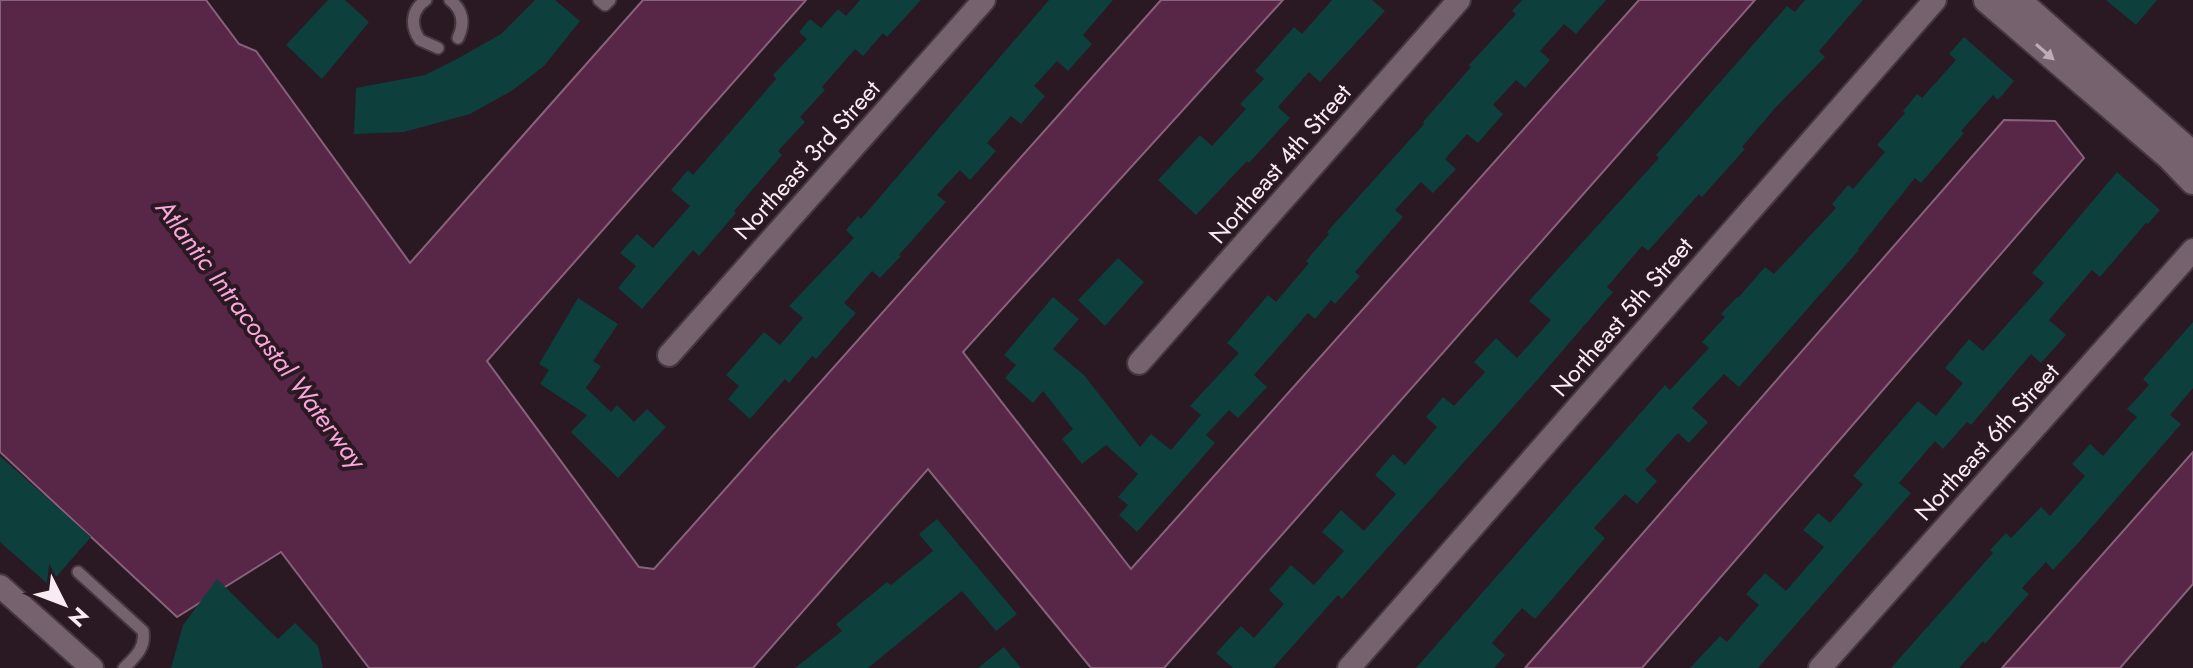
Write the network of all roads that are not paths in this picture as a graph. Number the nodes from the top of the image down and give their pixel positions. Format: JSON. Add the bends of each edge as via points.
{"nodes":[{"id":1,"x":426,"y":0,"type":"edge"},
{"id":2,"x":450,"y":0,"type":"edge"},
{"id":3,"x":599,"y":0,"type":"edge"},
{"id":4,"x":610,"y":0,"type":"edge"},
{"id":5,"x":984,"y":0,"type":"edge"},
{"id":6,"x":1459,"y":0,"type":"edge"},
{"id":7,"x":1935,"y":0,"type":"edge"},
{"id":8,"x":1987,"y":0,"type":"edge"},
{"id":9,"x":2017,"y":0,"type":"edge"},
{"id":10,"x":458,"y":38,"type":"dead end"},
{"id":11,"x":438,"y":48,"type":"dead end"},
{"id":12,"x":2193,"y":155,"type":"edge"},
{"id":13,"x":2193,"y":181,"type":"edge"},
{"id":14,"x":2193,"y":250,"type":"edge"},
{"id":15,"x":669,"y":355,"type":"dead end"},
{"id":16,"x":1139,"y":363,"type":"dead end"},
{"id":17,"x":78,"y":572,"type":"dead end"},
{"id":18,"x":0,"y":586,"type":"edge"},
{"id":19,"x":92,"y":668,"type":"edge"},
{"id":20,"x":124,"y":668,"type":"edge"},
{"id":21,"x":1349,"y":668,"type":"edge"},
{"id":22,"x":1820,"y":668,"type":"edge"}],
"edges":[{"from":1,"to":11,"type":"lane","via":[[416,10],[413,26],[420,40]]},
{"from":2,"to":10,"type":"lane","via":[[462,14]]},
{"from":3,"to":4,"type":"lane","via":[[605,5]]},
{"from":5,"to":15,"type":"street","name":"Northeast 3rd Street"},
{"from":6,"to":16,"type":"street","name":"Northeast 4th Street"},
{"from":7,"to":21,"type":"street","name":"Northeast 5th Street"},
{"from":8,"to":13,"type":"street","one_way":true},
{"from":9,"to":12,"type":"street"},
{"from":14,"to":22,"type":"street","name":"Northeast 6th Street"},
{"from":17,"to":20,"type":"lane","via":[[143,631],[142,647]]},
{"from":18,"to":19,"type":"street"}]}
